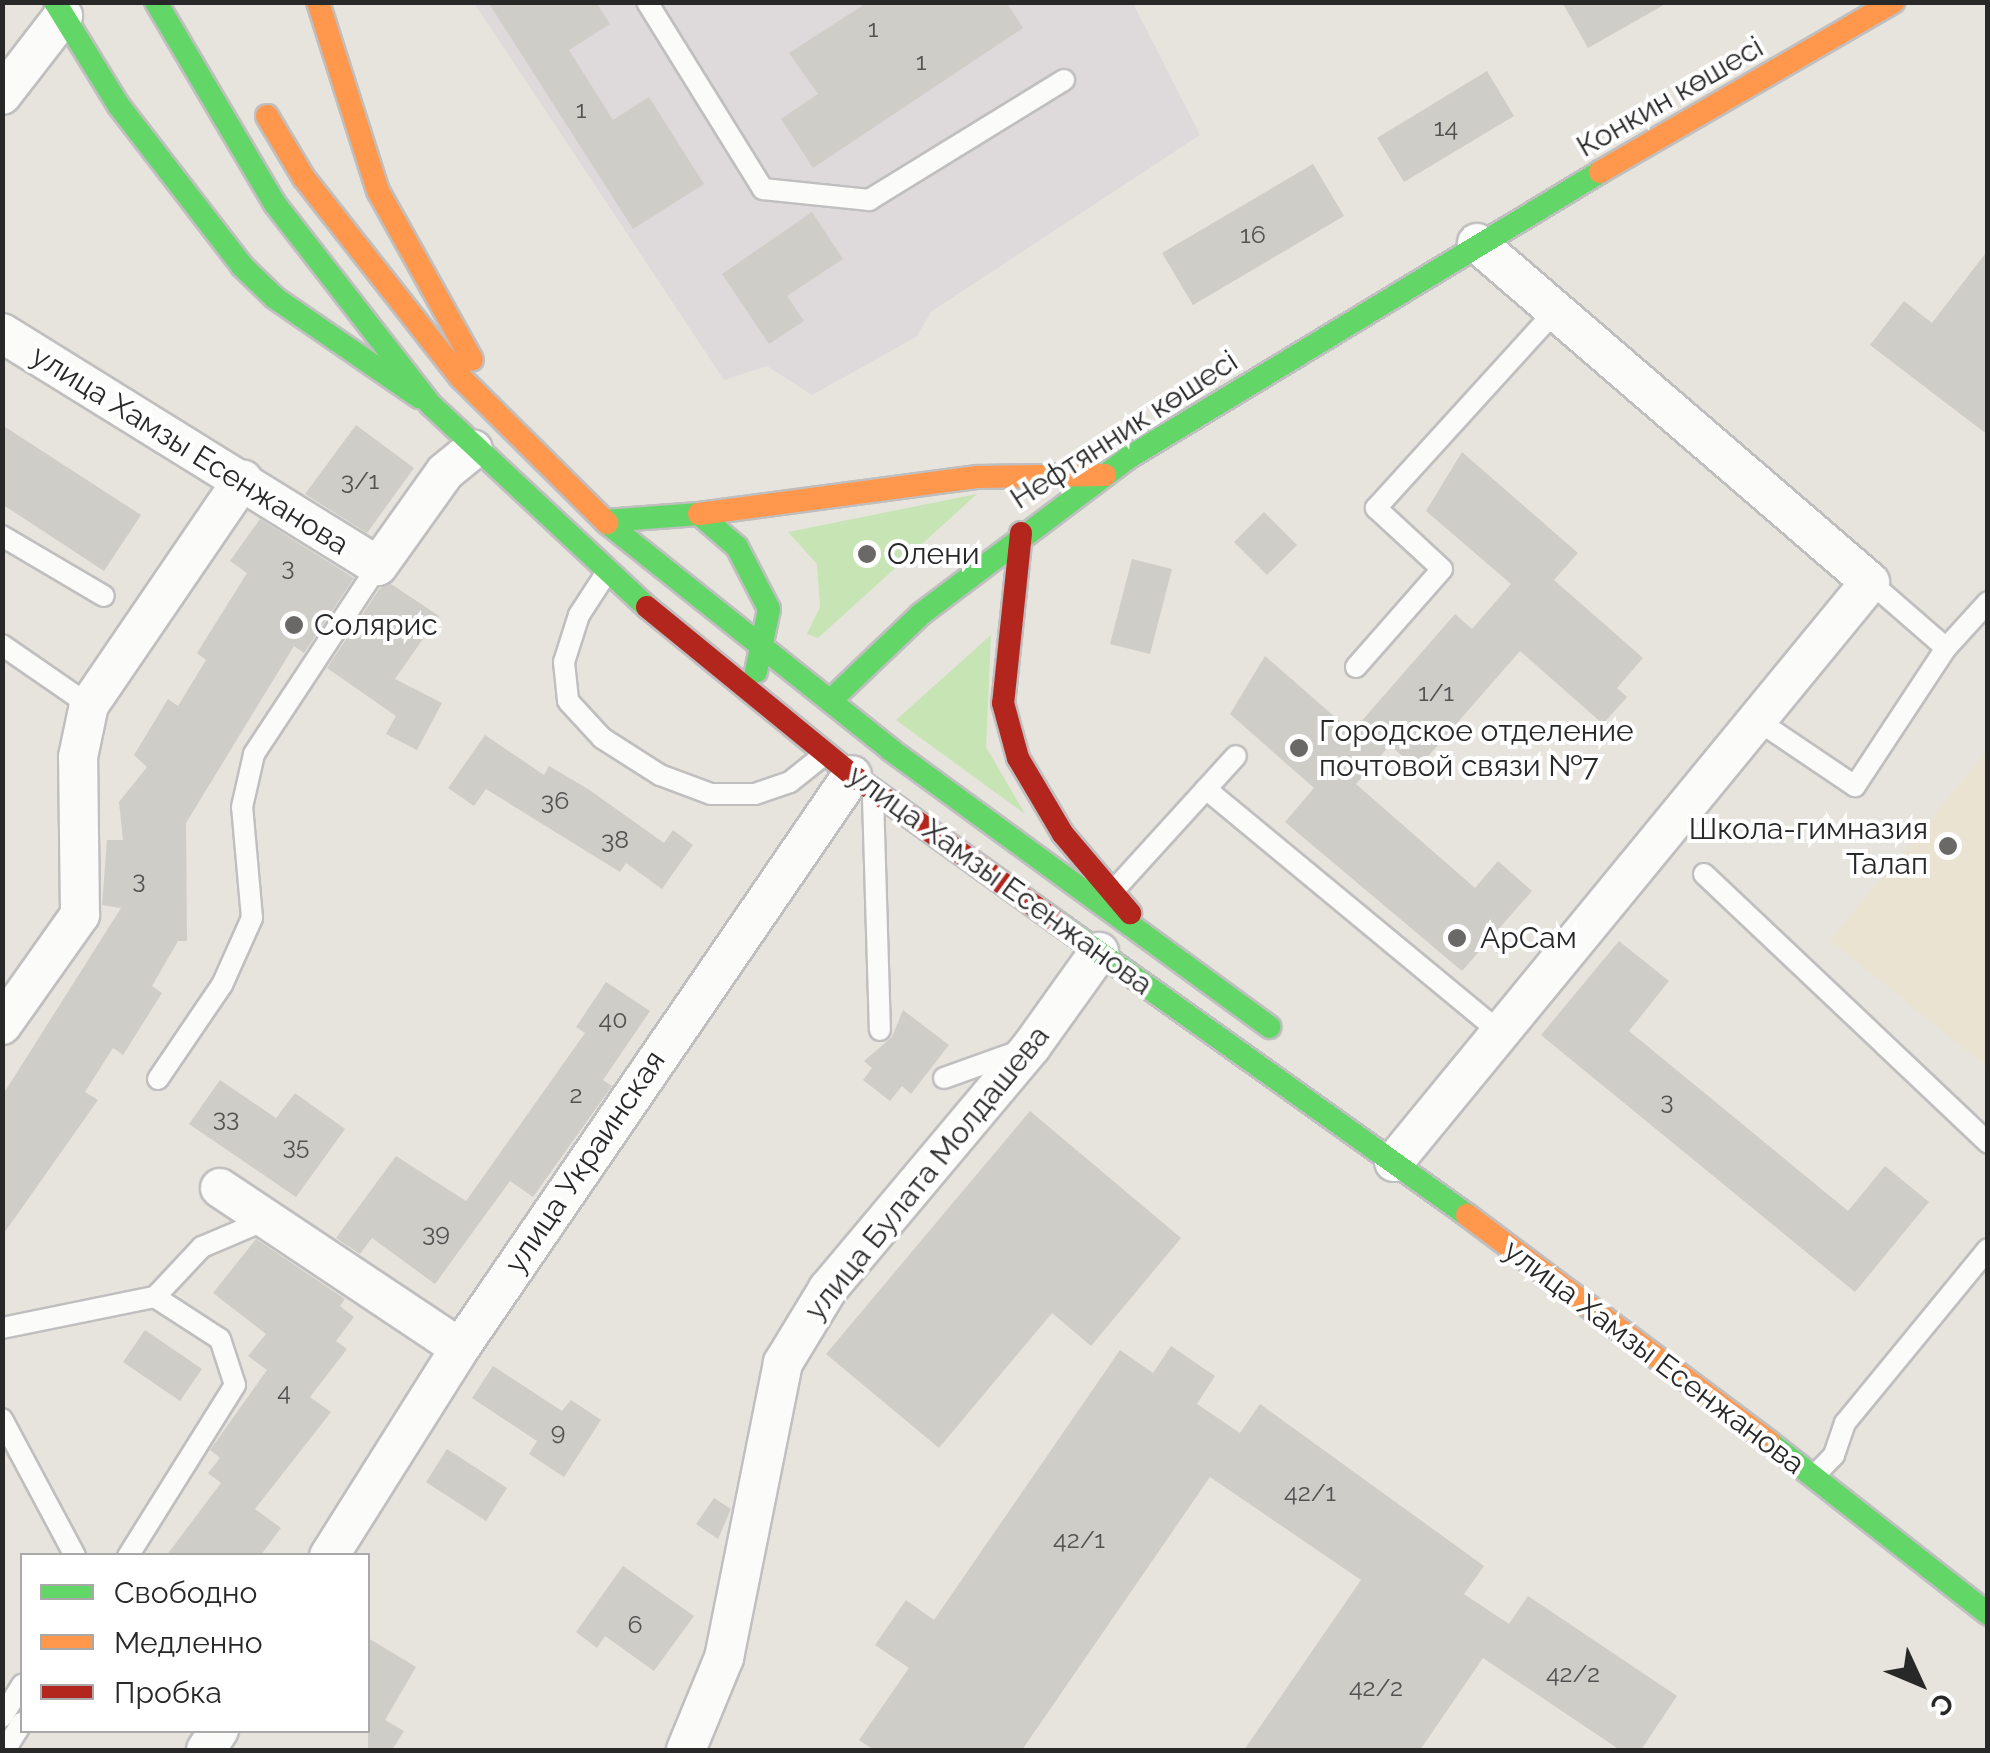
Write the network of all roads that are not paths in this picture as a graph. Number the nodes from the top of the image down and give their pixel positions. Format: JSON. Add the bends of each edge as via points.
{"nodes":[{"id":1,"x":156,"y":2,"type":"edge"},
{"id":2,"x":318,"y":2,"type":"edge"},
{"id":3,"x":647,"y":2,"type":"edge"},
{"id":4,"x":1892,"y":2,"type":"edge"},
{"id":5,"x":59,"y":9,"type":"edge"},
{"id":6,"x":1064,"y":80,"type":"dead end"},
{"id":7,"x":252,"y":92,"type":"dead end"},
{"id":8,"x":2,"y":96,"type":"edge"},
{"id":9,"x":1477,"y":243,"type":"junction"},
{"id":10,"x":1555,"y":311,"type":"junction"},
{"id":11,"x":2,"y":333,"type":"edge"},
{"id":12,"x":431,"y":405,"type":"junction"},
{"id":13,"x":473,"y":449,"type":"junction"},
{"id":14,"x":551,"y":471,"type":"junction"},
{"id":15,"x":1105,"y":474,"type":"junction"},
{"id":16,"x":243,"y":479,"type":"junction"},
{"id":17,"x":700,"y":514,"type":"junction"},
{"id":18,"x":605,"y":521,"type":"junction"},
{"id":19,"x":1021,"y":533,"type":"junction"},
{"id":20,"x":2,"y":536,"type":"edge"},
{"id":21,"x":378,"y":566,"type":"junction"},
{"id":22,"x":606,"y":574,"type":"junction"},
{"id":23,"x":1870,"y":582,"type":"junction"},
{"id":24,"x":104,"y":596,"type":"dead end"},
{"id":25,"x":1988,"y":602,"type":"edge"},
{"id":26,"x":2,"y":644,"type":"edge"},
{"id":27,"x":1946,"y":648,"type":"junction"},
{"id":28,"x":766,"y":650,"type":"junction"},
{"id":29,"x":1356,"y":667,"type":"dead end"},
{"id":30,"x":746,"y":692,"type":"junction"},
{"id":31,"x":830,"y":701,"type":"junction"},
{"id":32,"x":89,"y":704,"type":"junction"},
{"id":33,"x":1754,"y":718,"type":"junction"},
{"id":34,"x":801,"y":734,"type":"junction"},
{"id":35,"x":1236,"y":756,"type":"dead end"},
{"id":36,"x":850,"y":773,"type":"junction"},
{"id":37,"x":1206,"y":789,"type":"junction"},
{"id":38,"x":1704,"y":874,"type":"dead end"},
{"id":39,"x":1114,"y":890,"type":"junction"},
{"id":40,"x":1152,"y":942,"type":"junction"},
{"id":41,"x":1098,"y":952,"type":"junction"},
{"id":42,"x":2,"y":1025,"type":"edge"},
{"id":43,"x":880,"y":1030,"type":"dead end"},
{"id":44,"x":1500,"y":1032,"type":"junction"},
{"id":45,"x":1287,"y":1040,"type":"dead end"},
{"id":46,"x":1031,"y":1046,"type":"junction"},
{"id":47,"x":944,"y":1078,"type":"dead end"},
{"id":48,"x":158,"y":1079,"type":"dead end"},
{"id":49,"x":1409,"y":1140,"type":"junction"},
{"id":50,"x":1988,"y":1142,"type":"edge"},
{"id":51,"x":220,"y":1188,"type":"dead end"},
{"id":52,"x":268,"y":1220,"type":"junction"},
{"id":53,"x":1988,"y":1249,"type":"edge"},
{"id":54,"x":156,"y":1298,"type":"junction"},
{"id":55,"x":2,"y":1328,"type":"edge"},
{"id":56,"x":460,"y":1348,"type":"junction"},
{"id":57,"x":2,"y":1419,"type":"edge"},
{"id":58,"x":1812,"y":1478,"type":"junction"},
{"id":59,"x":73,"y":1553,"type":"edge"},
{"id":60,"x":130,"y":1553,"type":"edge"},
{"id":61,"x":331,"y":1553,"type":"edge"},
{"id":62,"x":1988,"y":1614,"type":"edge"},
{"id":63,"x":20,"y":1689,"type":"edge"},
{"id":64,"x":2,"y":1717,"type":"edge"},
{"id":65,"x":20,"y":1726,"type":"edge"},
{"id":66,"x":5,"y":1750,"type":"edge"},
{"id":67,"x":686,"y":1750,"type":"edge"}],
"edges":[{"from":1,"to":12,"type":"main road","name":"улица Хамзы Есенжанова","via":[[275,204]]},
{"from":2,"to":14,"type":"main road","via":[[378,191],[410,258]]},
{"from":3,"to":6,"type":"lane","via":[[763,188],[869,200]]},
{"from":4,"to":9,"type":"main road","name":"Конкин көшесі"},
{"from":5,"to":8,"type":"street"},
{"from":5,"to":12,"type":"main road","via":[[119,106],[242,266],[275,298]]},
{"from":7,"to":14,"type":"main road","name":"улица Хамзы Есенжанова","via":[[304,178],[461,378]]},
{"from":9,"to":10,"type":"street"},
{"from":9,"to":15,"type":"main road","name":"Нефтянник көшесі"},
{"from":10,"to":23,"type":"street"},
{"from":10,"to":29,"type":"lane","via":[[1376,508],[1442,569]]},
{"from":11,"to":16,"type":"street","name":"улица Хамзы Есенжанова"},
{"from":12,"to":13,"type":"main road","name":"улица Хамзы Есенжанова"},
{"from":13,"to":21,"type":"street","via":[[445,472]]},
{"from":13,"to":22,"type":"main road","name":"улица Хамзы Есенжанова"},
{"from":14,"to":18,"type":"main road","name":"улица Хамзы Есенжанова"},
{"from":15,"to":17,"type":"main road","via":[[978,477]]},
{"from":15,"to":19,"type":"main road","name":"Нефтянник көшесі"},
{"from":16,"to":21,"type":"street","name":"улица Хамзы Есенжанова"},
{"from":16,"to":32,"type":"street"},
{"from":17,"to":18,"type":"main road"},
{"from":17,"to":28,"type":"main road","via":[[756,577],[769,609]]},
{"from":18,"to":28,"type":"main road","name":"улица Хамзы Есенжанова"},
{"from":19,"to":31,"type":"main road","name":"Нефтянник көшесі"},
{"from":19,"to":39,"type":"main road","via":[[1003,702],[1018,758],[1054,819]]},
{"from":20,"to":24,"type":"lane"},
{"from":21,"to":48,"type":"lane","via":[[254,754],[242,807],[252,918],[222,986]]},
{"from":22,"to":30,"type":"main road","name":"улица Хамзы Есенжанова"},
{"from":22,"to":36,"type":"lane","via":[[580,615],[564,662],[568,701],[602,738],[711,794],[755,794]]},
{"from":23,"to":27,"type":"lane"},
{"from":23,"to":33,"type":"street"},
{"from":25,"to":27,"type":"lane"},
{"from":26,"to":32,"type":"lane"},
{"from":27,"to":33,"type":"lane","via":[[1854,786]]},
{"from":28,"to":30,"type":"main road"},
{"from":28,"to":31,"type":"main road","name":"улица Хамзы Есенжанова"},
{"from":30,"to":34,"type":"main road","name":"улица Хамзы Есенжанова"},
{"from":31,"to":34,"type":"main road","name":"Нефтянник көшесі"},
{"from":31,"to":40,"type":"main road","name":"улица Хамзы Есенжанова"},
{"from":32,"to":42,"type":"street","via":[[78,757],[80,915]]},
{"from":33,"to":44,"type":"street"},
{"from":34,"to":36,"type":"main road","name":"улица Хамзы Есенжанова"},
{"from":35,"to":37,"type":"lane"},
{"from":36,"to":41,"type":"main road","name":"улица Хамзы Есенжанова"},
{"from":36,"to":43,"type":"lane"},
{"from":36,"to":56,"type":"street","name":"улица Украинская"},
{"from":37,"to":39,"type":"lane"},
{"from":37,"to":44,"type":"lane"},
{"from":38,"to":50,"type":"lane"},
{"from":39,"to":40,"type":"main road"},
{"from":40,"to":45,"type":"main road","name":"улица Хамзы Есенжанова"},
{"from":41,"to":46,"type":"street","name":"улица Булата Молдашева"},
{"from":41,"to":49,"type":"main road","name":"улица Хамзы Есенжанова"},
{"from":44,"to":49,"type":"street"},
{"from":46,"to":47,"type":"lane"},
{"from":46,"to":67,"type":"street","name":"улица Булата Молдашева","via":[[828,1289],[783,1363],[724,1658]]},
{"from":49,"to":58,"type":"main road","name":"улица Хамзы Есенжанова","via":[[1614,1320]]},
{"from":51,"to":52,"type":"street"},
{"from":52,"to":54,"type":"lane","via":[[202,1247]]},
{"from":52,"to":56,"type":"street"},
{"from":53,"to":58,"type":"lane","via":[[1845,1423],[1834,1454]]},
{"from":54,"to":55,"type":"lane"},
{"from":54,"to":60,"type":"lane","via":[[220,1339],[235,1385]]},
{"from":56,"to":61,"type":"street","name":"улица Украинская"},
{"from":57,"to":59,"type":"lane"},
{"from":58,"to":62,"type":"main road","name":"улица Хамзы Есенжанова"},
{"from":63,"to":64,"type":"lane"},
{"from":65,"to":66,"type":"lane"}]}
